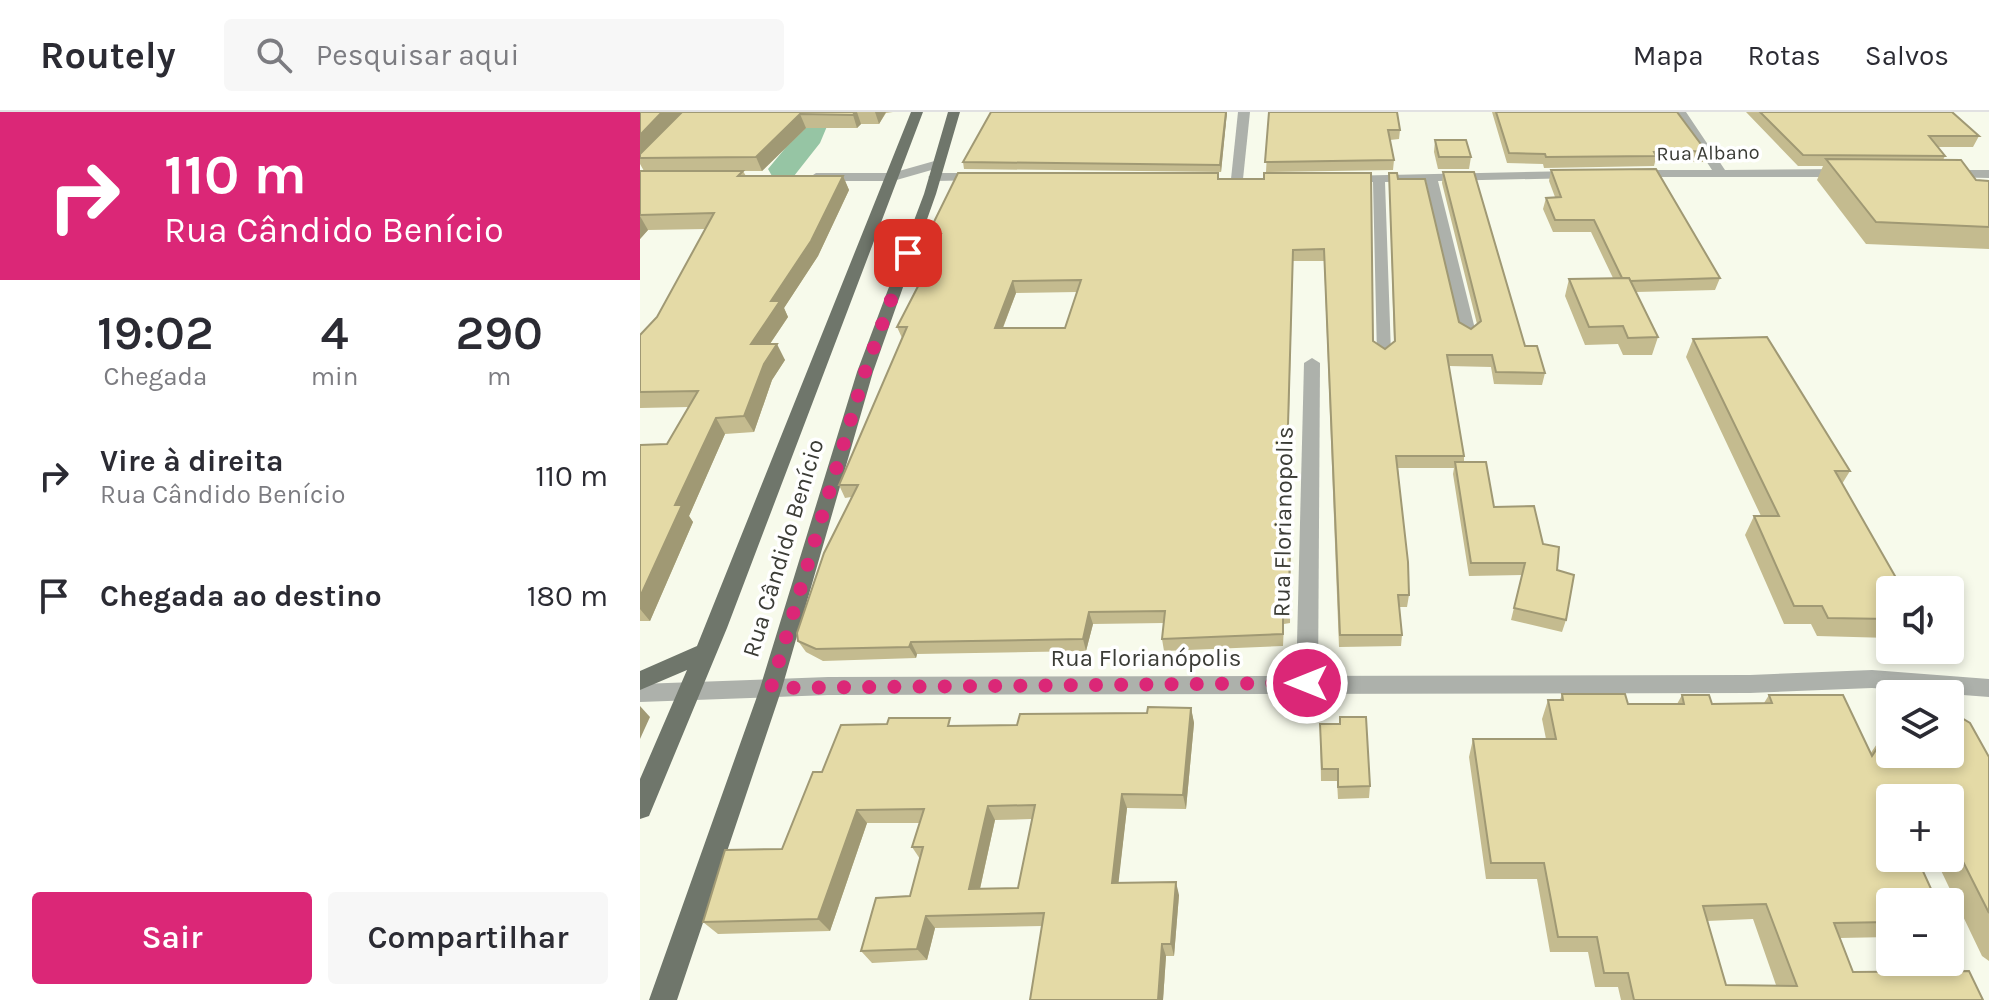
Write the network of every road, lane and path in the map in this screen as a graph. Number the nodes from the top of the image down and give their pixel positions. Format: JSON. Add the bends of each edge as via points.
{"nodes":[{"id":1,"x":917,"y":112,"type":"edge"},
{"id":2,"x":954,"y":112,"type":"edge"},
{"id":3,"x":1244,"y":112,"type":"edge"},
{"id":4,"x":1680,"y":112,"type":"edge"},
{"id":5,"x":936,"y":170,"type":"junction"},
{"id":6,"x":1720,"y":172,"type":"junction"},
{"id":7,"x":1862,"y":173,"type":"edge"},
{"id":8,"x":1621,"y":174,"type":"edge"},
{"id":9,"x":1926,"y":174,"type":"edge"},
{"id":10,"x":1989,"y":174,"type":"edge"},
{"id":11,"x":1589,"y":175,"type":"edge"},
{"id":12,"x":809,"y":177,"type":"edge"},
{"id":13,"x":893,"y":177,"type":"junction"},
{"id":14,"x":994,"y":177,"type":"edge"},
{"id":15,"x":1431,"y":178,"type":"junction"},
{"id":16,"x":1256,"y":179,"type":"edge"},
{"id":17,"x":1333,"y":179,"type":"edge"},
{"id":18,"x":1379,"y":179,"type":"junction"},
{"id":19,"x":1468,"y":333,"type":"edge"},
{"id":20,"x":1383,"y":353,"type":"edge"},
{"id":21,"x":1312,"y":363,"type":"dead end"},
{"id":22,"x":706,"y":652,"type":"junction"},
{"id":23,"x":640,"y":681,"type":"edge"},
{"id":24,"x":1307,"y":683,"type":"junction"},
{"id":25,"x":771,"y":688,"type":"junction"},
{"id":26,"x":1989,"y":688,"type":"edge"},
{"id":27,"x":690,"y":691,"type":"junction"},
{"id":28,"x":640,"y":693,"type":"edge"},
{"id":29,"x":640,"y":808,"type":"edge"},
{"id":30,"x":663,"y":1000,"type":"edge"}],
"edges":[{"from":1,"to":13,"type":"main road","name":"Rua Cândido Benício"},
{"from":2,"to":5,"type":"main road","name":"Rua Cândido Benício"},
{"from":3,"to":16,"type":"street","via":[[1231,179]]},
{"from":4,"to":6,"type":"street"},
{"from":5,"to":13,"type":"street"},
{"from":5,"to":14,"type":"street"},
{"from":5,"to":25,"type":"main road","name":"Rua Cândido Benício","via":[[865,372]]},
{"from":6,"to":7,"type":"street","name":"Rua Albano"},
{"from":6,"to":8,"type":"street","name":"Rua Albano"},
{"from":9,"to":10,"type":"street"},
{"from":11,"to":15,"type":"street"},
{"from":12,"to":13,"type":"street"},
{"from":13,"to":22,"type":"main road","name":"Rua Cândido Benício"},
{"from":15,"to":18,"type":"street"},
{"from":15,"to":19,"type":"street"},
{"from":17,"to":18,"type":"street"},
{"from":18,"to":20,"type":"street"},
{"from":21,"to":24,"type":"street","name":"Rua Florianopolis"},
{"from":22,"to":23,"type":"main road"},
{"from":22,"to":27,"type":"main road","name":"Rua Cândido Benício"},
{"from":24,"to":25,"type":"street","name":"Rua Florianópolis"},
{"from":24,"to":26,"type":"street","name":"Rua Florianópolis","via":[[1750,684],[1872,679]]},
{"from":25,"to":27,"type":"street","name":"Rua Florianópolis"},
{"from":25,"to":30,"type":"main road","name":"Rua Cândido Benício"},
{"from":27,"to":28,"type":"street","name":"Rua Florianópolis"},
{"from":27,"to":29,"type":"main road","name":"Rua Cândido Benício"}]}
